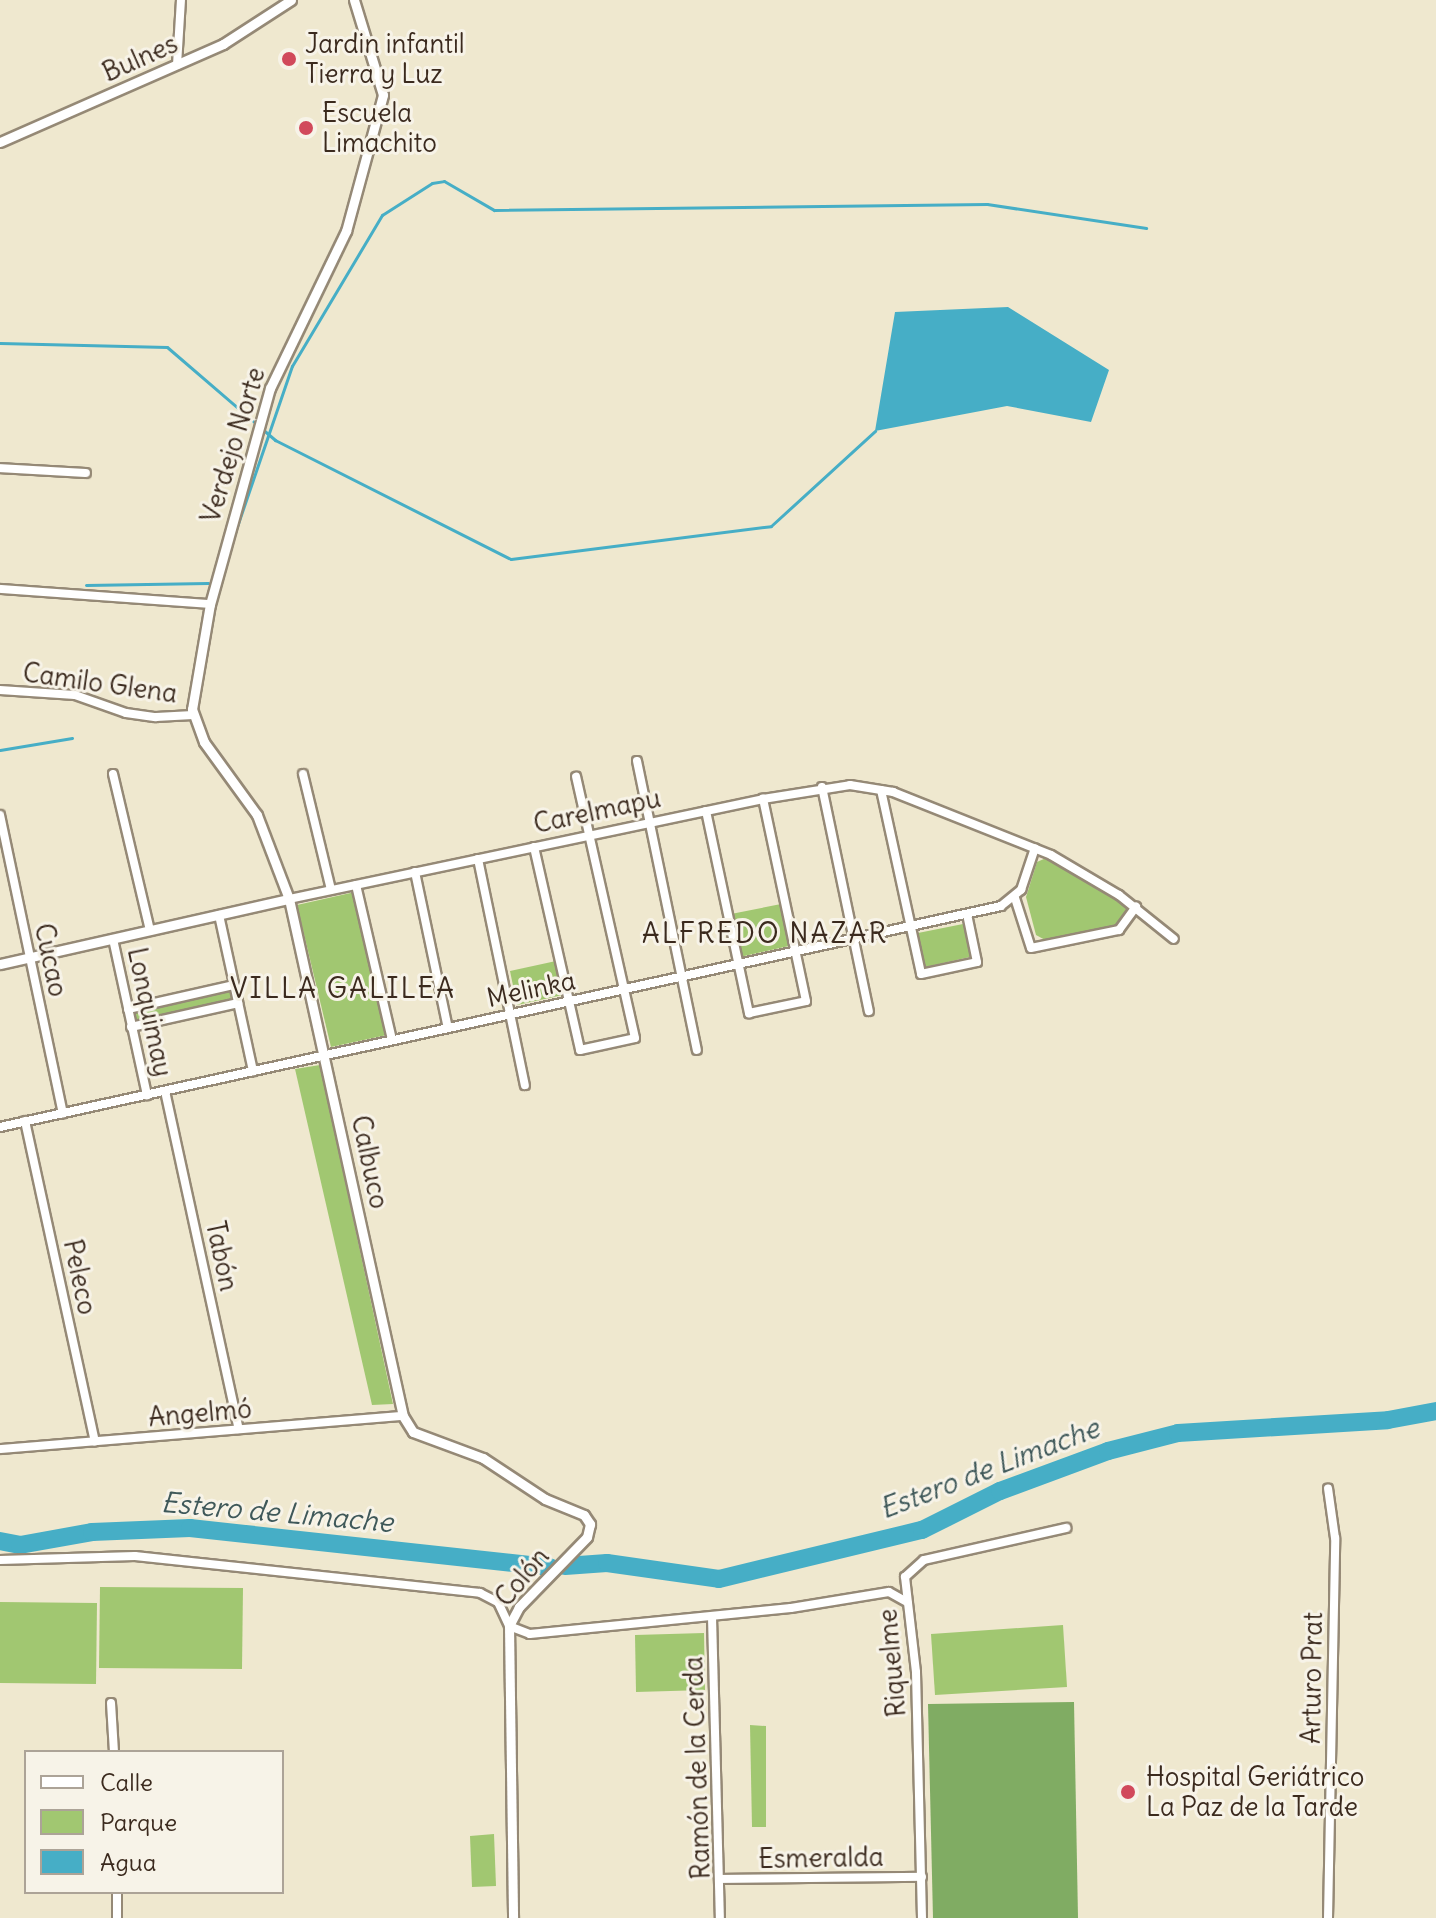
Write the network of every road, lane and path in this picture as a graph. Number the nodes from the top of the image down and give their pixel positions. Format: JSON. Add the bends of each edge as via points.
{"nodes":[{"id":1,"x":181,"y":0,"type":"edge"},
{"id":2,"x":291,"y":0,"type":"edge"},
{"id":3,"x":354,"y":0,"type":"edge"},
{"id":4,"x":177,"y":65,"type":"junction"},
{"id":5,"x":0,"y":142,"type":"edge"},
{"id":6,"x":0,"y":468,"type":"edge"},
{"id":7,"x":86,"y":473,"type":"dead end"},
{"id":8,"x":0,"y":589,"type":"edge"},
{"id":9,"x":210,"y":604,"type":"junction"},
{"id":10,"x":0,"y":690,"type":"edge"},
{"id":11,"x":193,"y":715,"type":"junction"},
{"id":12,"x":637,"y":761,"type":"dead end"},
{"id":13,"x":113,"y":774,"type":"dead end"},
{"id":14,"x":303,"y":774,"type":"dead end"},
{"id":15,"x":576,"y":777,"type":"dead end"},
{"id":16,"x":822,"y":787,"type":"junction"},
{"id":17,"x":881,"y":790,"type":"junction"},
{"id":18,"x":763,"y":799,"type":"junction"},
{"id":19,"x":706,"y":811,"type":"junction"},
{"id":20,"x":0,"y":815,"type":"edge"},
{"id":21,"x":649,"y":823,"type":"junction"},
{"id":22,"x":590,"y":835,"type":"junction"},
{"id":23,"x":534,"y":847,"type":"junction"},
{"id":24,"x":1035,"y":848,"type":"junction"},
{"id":25,"x":478,"y":859,"type":"junction"},
{"id":26,"x":415,"y":872,"type":"junction"},
{"id":27,"x":356,"y":885,"type":"junction"},
{"id":28,"x":331,"y":890,"type":"junction"},
{"id":29,"x":1015,"y":898,"type":"junction"},
{"id":30,"x":289,"y":899,"type":"junction"},
{"id":31,"x":1136,"y":907,"type":"junction"},
{"id":32,"x":967,"y":914,"type":"junction"},
{"id":33,"x":219,"y":915,"type":"junction"},
{"id":34,"x":911,"y":926,"type":"junction"},
{"id":35,"x":150,"y":931,"type":"junction"},
{"id":36,"x":113,"y":939,"type":"junction"},
{"id":37,"x":853,"y":939,"type":"junction"},
{"id":38,"x":1174,"y":939,"type":"dead end"},
{"id":39,"x":795,"y":952,"type":"junction"},
{"id":40,"x":30,"y":957,"type":"junction"},
{"id":41,"x":0,"y":964,"type":"edge"},
{"id":42,"x":739,"y":964,"type":"junction"},
{"id":43,"x":681,"y":977,"type":"junction"},
{"id":44,"x":234,"y":985,"type":"junction"},
{"id":45,"x":624,"y":989,"type":"junction"},
{"id":46,"x":569,"y":1002,"type":"junction"},
{"id":47,"x":238,"y":1003,"type":"junction"},
{"id":48,"x":128,"y":1009,"type":"junction"},
{"id":49,"x":869,"y":1011,"type":"dead end"},
{"id":50,"x":511,"y":1014,"type":"junction"},
{"id":51,"x":131,"y":1027,"type":"junction"},
{"id":52,"x":448,"y":1028,"type":"junction"},
{"id":53,"x":392,"y":1040,"type":"junction"},
{"id":54,"x":697,"y":1050,"type":"dead end"},
{"id":55,"x":324,"y":1055,"type":"junction"},
{"id":56,"x":253,"y":1071,"type":"junction"},
{"id":57,"x":525,"y":1085,"type":"dead end"},
{"id":58,"x":165,"y":1091,"type":"junction"},
{"id":59,"x":147,"y":1095,"type":"junction"},
{"id":60,"x":63,"y":1113,"type":"junction"},
{"id":61,"x":25,"y":1121,"type":"junction"},
{"id":62,"x":0,"y":1127,"type":"edge"},
{"id":63,"x":403,"y":1416,"type":"junction"},
{"id":64,"x":239,"y":1429,"type":"junction"},
{"id":65,"x":413,"y":1432,"type":"joint"},
{"id":66,"x":95,"y":1441,"type":"junction"},
{"id":67,"x":0,"y":1449,"type":"edge"},
{"id":68,"x":1328,"y":1488,"type":"dead end"},
{"id":69,"x":1066,"y":1528,"type":"dead end"},
{"id":70,"x":0,"y":1560,"type":"edge"},
{"id":71,"x":907,"y":1602,"type":"junction"},
{"id":72,"x":712,"y":1617,"type":"junction"},
{"id":73,"x":509,"y":1626,"type":"junction"},
{"id":74,"x":111,"y":1703,"type":"dead end"},
{"id":75,"x":114,"y":1750,"type":"edge"},
{"id":76,"x":922,"y":1877,"type":"junction"},
{"id":77,"x":720,"y":1879,"type":"junction"},
{"id":78,"x":117,"y":1894,"type":"edge"},
{"id":79,"x":117,"y":1918,"type":"edge"},
{"id":80,"x":513,"y":1918,"type":"edge"},
{"id":81,"x":720,"y":1918,"type":"edge"},
{"id":82,"x":922,"y":1918,"type":"edge"},
{"id":83,"x":1328,"y":1918,"type":"edge"}],
"edges":[{"from":1,"to":4,"type":"street"},
{"from":2,"to":4,"type":"street","name":"Bulnes","via":[[223,44]]},
{"from":3,"to":9,"type":"street","name":"Verdejo Norte","via":[[383,95],[346,231],[270,388]]},
{"from":4,"to":5,"type":"street","name":"Bulnes"},
{"from":6,"to":7,"type":"street"},
{"from":8,"to":9,"type":"street"},
{"from":9,"to":11,"type":"street","name":"Verdejo Norte"},
{"from":10,"to":11,"type":"street","name":"Camilo Glena","via":[[75,695],[154,717]]},
{"from":11,"to":30,"type":"street","via":[[204,742],[257,815]]},
{"from":12,"to":21,"type":"street"},
{"from":13,"to":35,"type":"street"},
{"from":14,"to":28,"type":"street"},
{"from":15,"to":22,"type":"street"},
{"from":16,"to":17,"type":"street","name":"Carelmapu"},
{"from":16,"to":18,"type":"street","name":"Carelmapu"},
{"from":16,"to":37,"type":"street"},
{"from":17,"to":24,"type":"street","name":"Carelmapu"},
{"from":17,"to":34,"type":"street"},
{"from":18,"to":19,"type":"street","name":"Carelmapu"},
{"from":18,"to":39,"type":"street"},
{"from":19,"to":21,"type":"street","name":"Carelmapu"},
{"from":19,"to":42,"type":"street"},
{"from":20,"to":40,"type":"street","name":"Cucao"},
{"from":21,"to":22,"type":"street","name":"Carelmapu"},
{"from":21,"to":43,"type":"street"},
{"from":22,"to":23,"type":"street","name":"Carelmapu"},
{"from":22,"to":45,"type":"street"},
{"from":23,"to":25,"type":"street","name":"Carelmapu"},
{"from":23,"to":46,"type":"street"},
{"from":24,"to":29,"type":"street"},
{"from":24,"to":31,"type":"street","name":"Carelmapu"},
{"from":25,"to":26,"type":"street","name":"Carelmapu"},
{"from":25,"to":50,"type":"street"},
{"from":26,"to":27,"type":"street","name":"Carelmapu"},
{"from":26,"to":52,"type":"street"},
{"from":27,"to":28,"type":"street","name":"Carelmapu"},
{"from":27,"to":53,"type":"street"},
{"from":28,"to":30,"type":"street","name":"Carelmapu"},
{"from":29,"to":31,"type":"street","via":[[1031,948],[1119,930]]},
{"from":29,"to":32,"type":"street","name":"Melinka"},
{"from":30,"to":33,"type":"street","name":"Carelmapu"},
{"from":30,"to":55,"type":"street","name":"Calbuco"},
{"from":31,"to":38,"type":"street","name":"Carelmapu"},
{"from":32,"to":34,"type":"street","name":"Melinka"},
{"from":32,"to":34,"type":"street","via":[[977,962],[921,974]]},
{"from":33,"to":35,"type":"street","name":"Carelmapu"},
{"from":33,"to":44,"type":"street"},
{"from":34,"to":37,"type":"street","name":"Melinka"},
{"from":35,"to":36,"type":"street","name":"Carelmapu"},
{"from":36,"to":40,"type":"street","name":"Carelmapu"},
{"from":36,"to":48,"type":"street","name":"Lonquimay"},
{"from":37,"to":39,"type":"street","name":"Melinka"},
{"from":37,"to":49,"type":"street"},
{"from":39,"to":42,"type":"street","name":"Melinka"},
{"from":39,"to":42,"type":"street","via":[[806,1001],[749,1013]]},
{"from":40,"to":41,"type":"street","name":"Carelmapu"},
{"from":40,"to":60,"type":"street","name":"Cucao"},
{"from":42,"to":43,"type":"street","name":"Melinka"},
{"from":43,"to":45,"type":"street","name":"Melinka"},
{"from":43,"to":54,"type":"street"},
{"from":44,"to":47,"type":"street"},
{"from":44,"to":48,"type":"street"},
{"from":45,"to":46,"type":"street","name":"Melinka"},
{"from":45,"to":46,"type":"street","via":[[635,1038],[580,1050]]},
{"from":46,"to":50,"type":"street","name":"Melinka"},
{"from":47,"to":51,"type":"street"},
{"from":47,"to":56,"type":"street"},
{"from":48,"to":51,"type":"street","name":"Lonquimay"},
{"from":50,"to":52,"type":"street","name":"Melinka"},
{"from":50,"to":57,"type":"street"},
{"from":51,"to":59,"type":"street","name":"Lonquimay"},
{"from":52,"to":53,"type":"street","name":"Melinka"},
{"from":53,"to":55,"type":"street","name":"Melinka"},
{"from":55,"to":56,"type":"street","name":"Melinka"},
{"from":55,"to":63,"type":"street","name":"Calbuco"},
{"from":56,"to":58,"type":"street","name":"Melinka"},
{"from":58,"to":59,"type":"street","name":"Melinka"},
{"from":58,"to":64,"type":"street","name":"Tabón"},
{"from":59,"to":60,"type":"street","name":"Melinka"},
{"from":60,"to":61,"type":"street","name":"Melinka"},
{"from":61,"to":62,"type":"street","name":"Melinka"},
{"from":61,"to":66,"type":"street","name":"Peleco"},
{"from":63,"to":64,"type":"street","name":"Angelmó"},
{"from":63,"to":65,"type":"street","name":"Calbuco"},
{"from":64,"to":66,"type":"street","name":"Angelmó"},
{"from":65,"to":73,"type":"street","name":"Colón","via":[[483,1458],[589,1521],[587,1537],[519,1607]]},
{"from":66,"to":67,"type":"street","name":"Angelmó"},
{"from":68,"to":83,"type":"street","name":"Arturo Prat","via":[[1335,1538]]},
{"from":69,"to":71,"type":"street","name":"Riquelme","via":[[924,1560],[905,1577]]},
{"from":70,"to":73,"type":"street","via":[[135,1556],[480,1593],[498,1602]]},
{"from":71,"to":72,"type":"street","via":[[889,1592]]},
{"from":71,"to":76,"type":"street","name":"Riquelme","via":[[916,1672]]},
{"from":72,"to":73,"type":"street","via":[[530,1634]]},
{"from":72,"to":77,"type":"street","name":"Ramón de la Cerda"},
{"from":73,"to":80,"type":"street","name":"Colón"},
{"from":74,"to":75,"type":"street"},
{"from":76,"to":77,"type":"street","name":"Esmeralda"},
{"from":76,"to":82,"type":"street","name":"Riquelme"},
{"from":77,"to":81,"type":"street","name":"Ramón de la Cerda"},
{"from":78,"to":79,"type":"street"}]}
